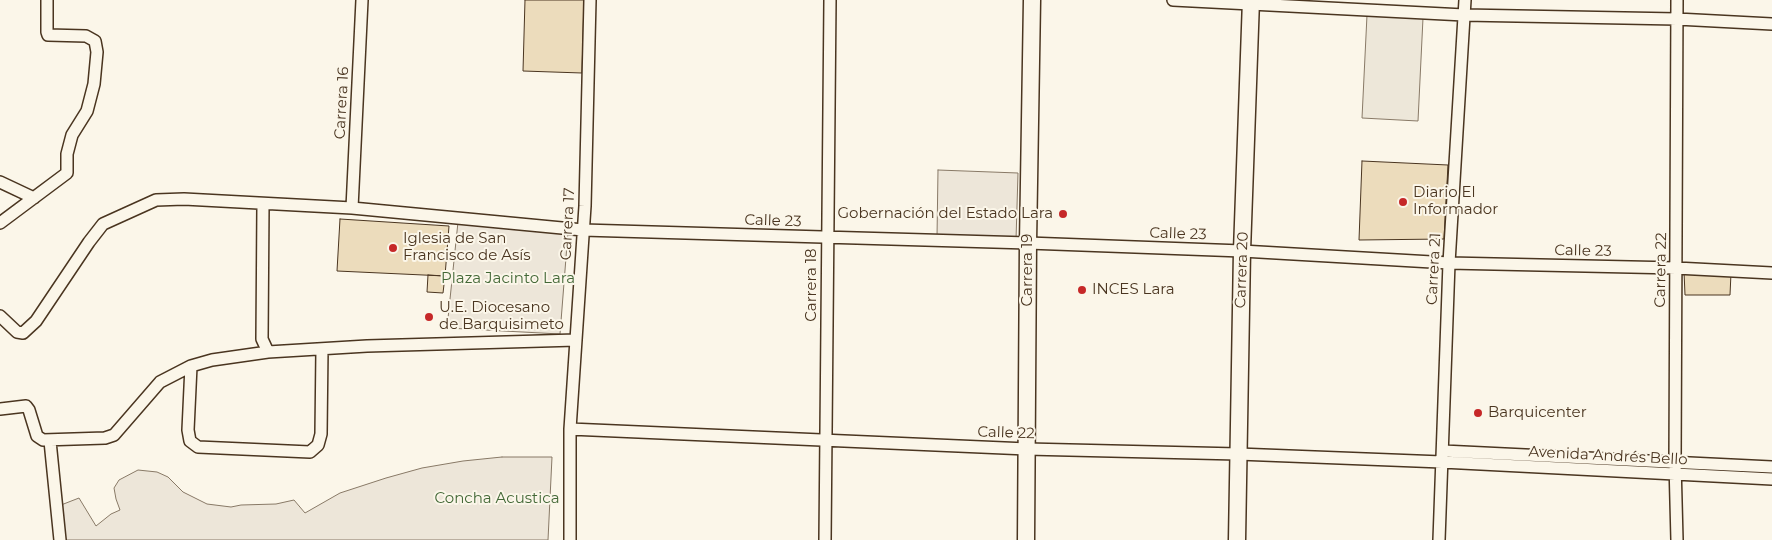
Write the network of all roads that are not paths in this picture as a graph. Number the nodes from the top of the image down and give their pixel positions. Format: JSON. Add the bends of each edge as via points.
{"nodes":[{"id":1,"x":48,"y":0,"type":"edge"},
{"id":2,"x":362,"y":0,"type":"edge"},
{"id":3,"x":590,"y":0,"type":"edge"},
{"id":4,"x":830,"y":0,"type":"edge"},
{"id":5,"x":1032,"y":0,"type":"edge"},
{"id":6,"x":1173,"y":0,"type":"edge"},
{"id":7,"x":1465,"y":0,"type":"edge"},
{"id":8,"x":1677,"y":0,"type":"edge"},
{"id":9,"x":1251,"y":2,"type":"edge"},
{"id":10,"x":1464,"y":15,"type":"junction"},
{"id":11,"x":1677,"y":19,"type":"junction"},
{"id":12,"x":1772,"y":24,"type":"edge"},
{"id":13,"x":0,"y":182,"type":"edge"},
{"id":14,"x":34,"y":198,"type":"junction"},
{"id":15,"x":263,"y":204,"type":"junction"},
{"id":16,"x":352,"y":208,"type":"junction"},
{"id":17,"x":0,"y":223,"type":"edge"},
{"id":18,"x":583,"y":230,"type":"junction"},
{"id":19,"x":828,"y":238,"type":"junction"},
{"id":20,"x":1028,"y":243,"type":"junction"},
{"id":21,"x":1242,"y":251,"type":"junction"},
{"id":22,"x":1449,"y":262,"type":"junction"},
{"id":23,"x":1676,"y":268,"type":"junction"},
{"id":24,"x":1772,"y":273,"type":"edge"},
{"id":25,"x":0,"y":316,"type":"edge"},
{"id":26,"x":576,"y":340,"type":"junction"},
{"id":27,"x":322,"y":349,"type":"junction"},
{"id":28,"x":268,"y":352,"type":"junction"},
{"id":29,"x":191,"y":366,"type":"junction"},
{"id":30,"x":0,"y":408,"type":"edge"},
{"id":31,"x":570,"y":429,"type":"junction"},
{"id":32,"x":50,"y":440,"type":"junction"},
{"id":33,"x":827,"y":441,"type":"junction"},
{"id":34,"x":1027,"y":449,"type":"junction"},
{"id":35,"x":1238,"y":454,"type":"junction"},
{"id":36,"x":1442,"y":457,"type":"junction"},
{"id":37,"x":1675,"y":463,"type":"junction"},
{"id":38,"x":1772,"y":467,"type":"edge"},
{"id":39,"x":1675,"y":475,"type":"junction"},
{"id":40,"x":1772,"y":479,"type":"edge"},
{"id":41,"x":60,"y":540,"type":"edge"},
{"id":42,"x":570,"y":540,"type":"edge"},
{"id":43,"x":825,"y":540,"type":"edge"},
{"id":44,"x":1026,"y":540,"type":"edge"},
{"id":45,"x":1237,"y":540,"type":"edge"},
{"id":46,"x":1439,"y":540,"type":"edge"},
{"id":47,"x":1677,"y":540,"type":"edge"}],
"edges":[{"from":1,"to":14,"type":"street","via":[[48,35],[92,38],[97,52],[94,84],[88,107],[72,135],[67,173]]},
{"from":2,"to":16,"type":"street","name":"Carrera 16"},
{"from":3,"to":18,"type":"street","name":"Carrera 17"},
{"from":4,"to":19,"type":"street","name":"Carrera 18"},
{"from":5,"to":20,"type":"street","name":"Carrera 19"},
{"from":6,"to":9,"type":"street"},
{"from":7,"to":10,"type":"street","name":"Carrera 21"},
{"from":8,"to":11,"type":"street","name":"Carrera 22"},
{"from":9,"to":10,"type":"street"},
{"from":9,"to":21,"type":"street","name":"Carrera 20"},
{"from":10,"to":11,"type":"street"},
{"from":10,"to":22,"type":"street","name":"Carrera 21"},
{"from":11,"to":12,"type":"street"},
{"from":11,"to":23,"type":"street","name":"Carrera 22"},
{"from":13,"to":14,"type":"street"},
{"from":14,"to":17,"type":"street"},
{"from":15,"to":16,"type":"street","name":"Calle 23"},
{"from":15,"to":25,"type":"street","name":"Calle 23","via":[[156,200],[103,224],[36,321],[23,333],[17,332]]},
{"from":15,"to":28,"type":"street","via":[[262,339]]},
{"from":16,"to":18,"type":"street","name":"Calle 23"},
{"from":18,"to":19,"type":"street","name":"Calle 23"},
{"from":18,"to":26,"type":"street","name":"Carrera 17"},
{"from":19,"to":20,"type":"street","name":"Calle 23"},
{"from":19,"to":33,"type":"street","name":"Carrera 18"},
{"from":20,"to":21,"type":"street","name":"Calle 23"},
{"from":20,"to":34,"type":"street","name":"Carrera 19"},
{"from":21,"to":22,"type":"street","name":"Calle 23"},
{"from":21,"to":35,"type":"street","name":"Carrera 20"},
{"from":22,"to":23,"type":"street","name":"Calle 23"},
{"from":22,"to":36,"type":"street","name":"Carrera 21"},
{"from":23,"to":24,"type":"street","name":"Calle 23"},
{"from":23,"to":37,"type":"street","name":"Carrera 22"},
{"from":26,"to":27,"type":"street"},
{"from":26,"to":31,"type":"street","name":"Carrera 17"},
{"from":27,"to":28,"type":"street"},
{"from":27,"to":29,"type":"street","via":[[321,434],[318,445],[310,452],[198,447],[190,441],[188,430]]},
{"from":28,"to":29,"type":"street"},
{"from":29,"to":32,"type":"street","via":[[160,382],[114,435]]},
{"from":30,"to":32,"type":"street","via":[[26,406],[37,436]]},
{"from":31,"to":33,"type":"street","name":"Calle 22"},
{"from":31,"to":42,"type":"street","name":"Carrera 17"},
{"from":32,"to":41,"type":"street"},
{"from":33,"to":34,"type":"street","name":"Calle 22"},
{"from":33,"to":43,"type":"street","name":"Carrera 18"},
{"from":34,"to":35,"type":"street","name":"Calle 22"},
{"from":34,"to":44,"type":"street","name":"Carrera 19"},
{"from":35,"to":36,"type":"street","name":"Calle 22"},
{"from":35,"to":45,"type":"street","name":"Carrera 20"},
{"from":36,"to":37,"type":"street","name":"Avenida Andrés Bello"},
{"from":36,"to":39,"type":"street","name":"Avenida Andrés Bello"},
{"from":36,"to":46,"type":"street","name":"Carrera 21"},
{"from":37,"to":38,"type":"street","name":"Avenida Andrés Bello"},
{"from":37,"to":39,"type":"street","name":"Carrera 22"},
{"from":39,"to":40,"type":"street","name":"Avenida Andrés Bello"},
{"from":39,"to":47,"type":"street","name":"Carrera 22"}]}
